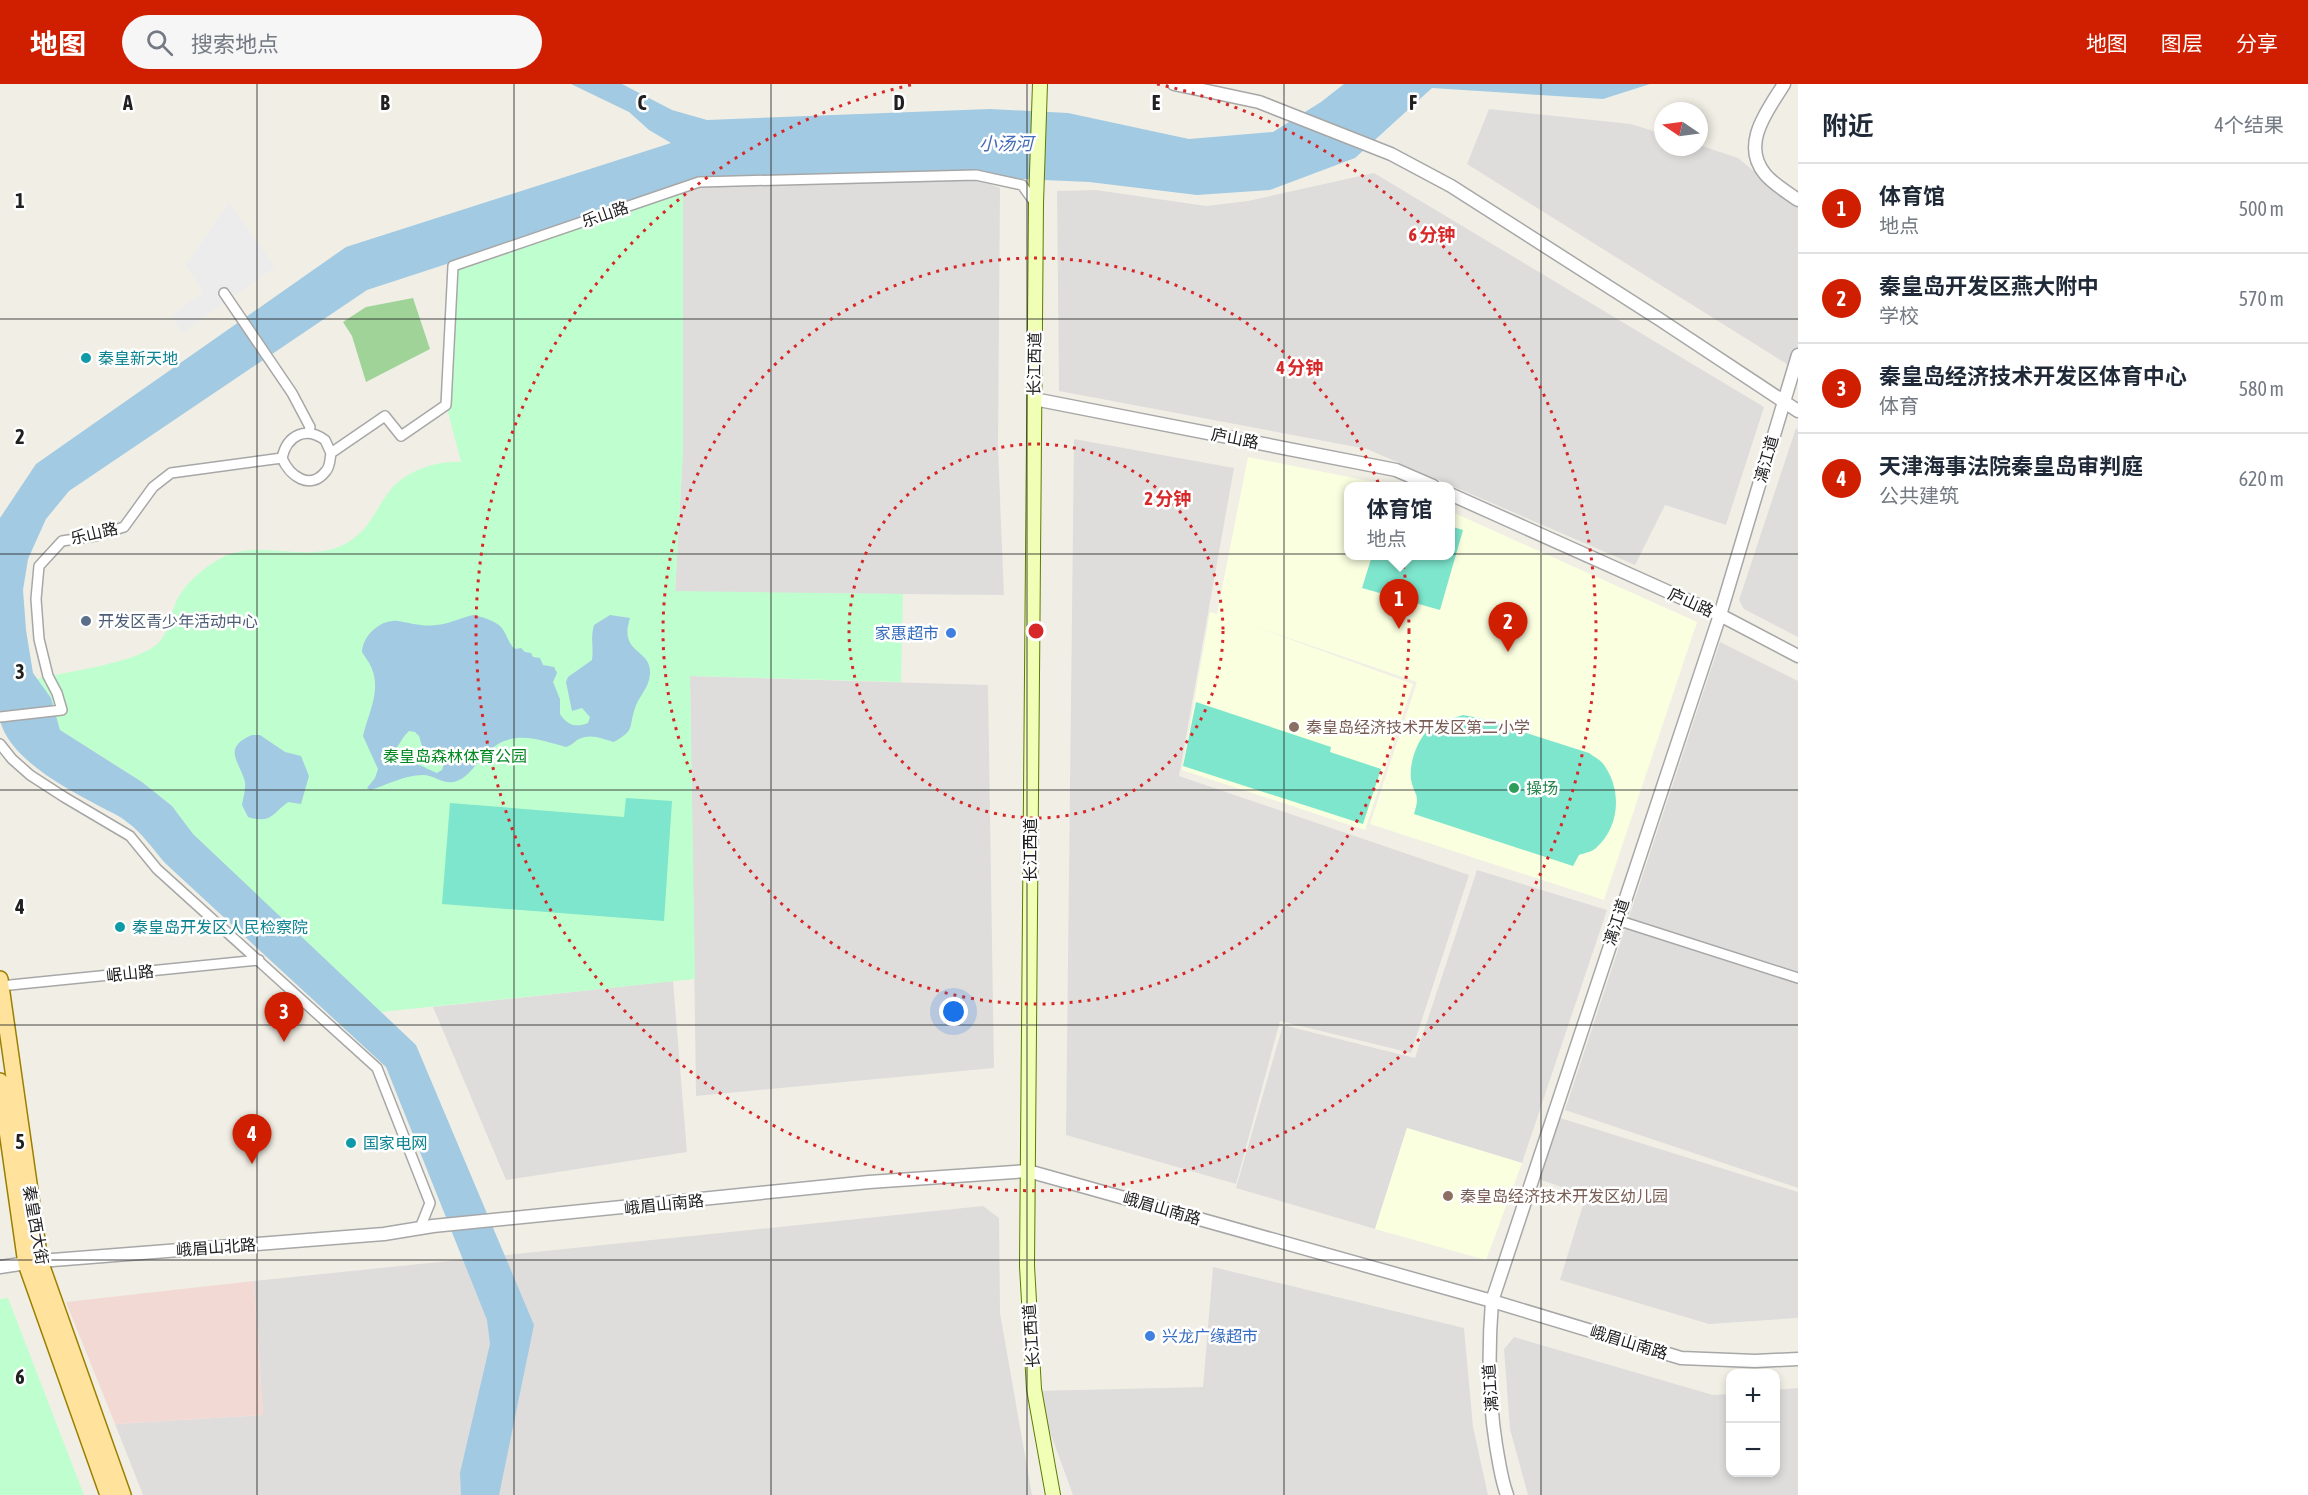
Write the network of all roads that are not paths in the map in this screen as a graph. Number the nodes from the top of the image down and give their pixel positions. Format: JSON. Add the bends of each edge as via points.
{"nodes":[{"id":1,"x":1040,"y":84,"type":"edge"},
{"id":2,"x":1174,"y":84,"type":"edge"},
{"id":3,"x":1784,"y":84,"type":"edge"},
{"id":4,"x":1798,"y":200,"type":"edge"},
{"id":5,"x":1036,"y":203,"type":"junction"},
{"id":6,"x":224,"y":293,"type":"dead end"},
{"id":7,"x":1798,"y":355,"type":"edge"},
{"id":8,"x":1034,"y":399,"type":"junction"},
{"id":9,"x":1783,"y":401,"type":"junction"},
{"id":10,"x":1798,"y":411,"type":"edge"},
{"id":11,"x":309,"y":432,"type":"junction"},
{"id":12,"x":331,"y":453,"type":"junction"},
{"id":13,"x":282,"y":458,"type":"junction"},
{"id":14,"x":1424,"y":482,"type":"edge"},
{"id":15,"x":1455,"y":496,"type":"edge"},
{"id":16,"x":1720,"y":615,"type":"junction"},
{"id":17,"x":1798,"y":656,"type":"edge"},
{"id":18,"x":0,"y":717,"type":"edge"},
{"id":19,"x":0,"y":744,"type":"edge"},
{"id":20,"x":1617,"y":920,"type":"junction"},
{"id":21,"x":259,"y":960,"type":"junction"},
{"id":22,"x":1798,"y":978,"type":"edge"},
{"id":23,"x":0,"y":984,"type":"edge"},
{"id":24,"x":0,"y":1081,"type":"edge"},
{"id":25,"x":1028,"y":1171,"type":"junction"},
{"id":26,"x":427,"y":1227,"type":"junction"},
{"id":27,"x":33,"y":1262,"type":"junction"},
{"id":28,"x":0,"y":1267,"type":"edge"},
{"id":29,"x":1492,"y":1300,"type":"junction"},
{"id":30,"x":1798,"y":1359,"type":"edge"},
{"id":31,"x":108,"y":1495,"type":"edge"},
{"id":32,"x":123,"y":1495,"type":"edge"},
{"id":33,"x":1053,"y":1495,"type":"edge"},
{"id":34,"x":1507,"y":1495,"type":"edge"}],
"edges":[{"from":1,"to":5,"type":"main road","name":"长江西道"},
{"from":2,"to":9,"type":"street","via":[[1259,102],[1391,154],[1451,186]]},
{"from":3,"to":4,"type":"street","via":[[1757,130],[1756,156],[1765,174]]},
{"from":5,"to":8,"type":"main road","name":"长江西道"},
{"from":5,"to":12,"type":"street","name":"乐山路","via":[[1022,185],[976,175],[699,182],[453,266],[446,405],[401,436],[385,416]]},
{"from":6,"to":11,"type":"street","via":[[292,393]]},
{"from":7,"to":9,"type":"street","name":"漓江道"},
{"from":8,"to":14,"type":"street","name":"庐山路","via":[[1396,470]]},
{"from":8,"to":25,"type":"main road","name":"长江西道"},
{"from":9,"to":10,"type":"street"},
{"from":9,"to":16,"type":"street","name":"漓江道"},
{"from":11,"to":12,"type":"street","via":[[325,440]]},
{"from":11,"to":13,"type":"street","via":[[290,440]]},
{"from":12,"to":13,"type":"street","name":"乐山路","via":[[326,471],[310,480],[291,474]]},
{"from":13,"to":18,"type":"street","name":"乐山路","via":[[171,473],[153,487],[124,527],[62,541],[39,566],[36,598],[39,639],[62,710]]},
{"from":15,"to":16,"type":"street","name":"庐山路"},
{"from":16,"to":17,"type":"street","name":"庐山路"},
{"from":16,"to":20,"type":"street","name":"漓江道"},
{"from":19,"to":21,"type":"street","via":[[30,775],[130,836],[158,869]]},
{"from":20,"to":22,"type":"street"},
{"from":20,"to":29,"type":"street","name":"漓江道"},
{"from":21,"to":23,"type":"street","name":"岷山路"},
{"from":21,"to":26,"type":"street","via":[[377,1068],[430,1203]]},
{"from":23,"to":27,"type":"main road","name":"秦皇西大街"},
{"from":24,"to":27,"type":"main road","name":"秦皇西大街"},
{"from":25,"to":26,"type":"street","name":"峨眉山南路","via":[[869,1182]]},
{"from":25,"to":29,"type":"street","name":"峨眉山南路"},
{"from":25,"to":33,"type":"main road","name":"长江西道","via":[[1027,1266],[1034,1389]]},
{"from":26,"to":27,"type":"street","name":"峨眉山北路","via":[[384,1234]]},
{"from":27,"to":28,"type":"street","name":"峨眉山北路"},
{"from":27,"to":31,"type":"main road","name":"秦皇西大街"},
{"from":27,"to":32,"type":"main road","name":"秦皇西大街"},
{"from":29,"to":30,"type":"street","name":"峨眉山南路","via":[[1681,1358]]},
{"from":29,"to":34,"type":"street","name":"漓江道","via":[[1490,1405]]}]}
